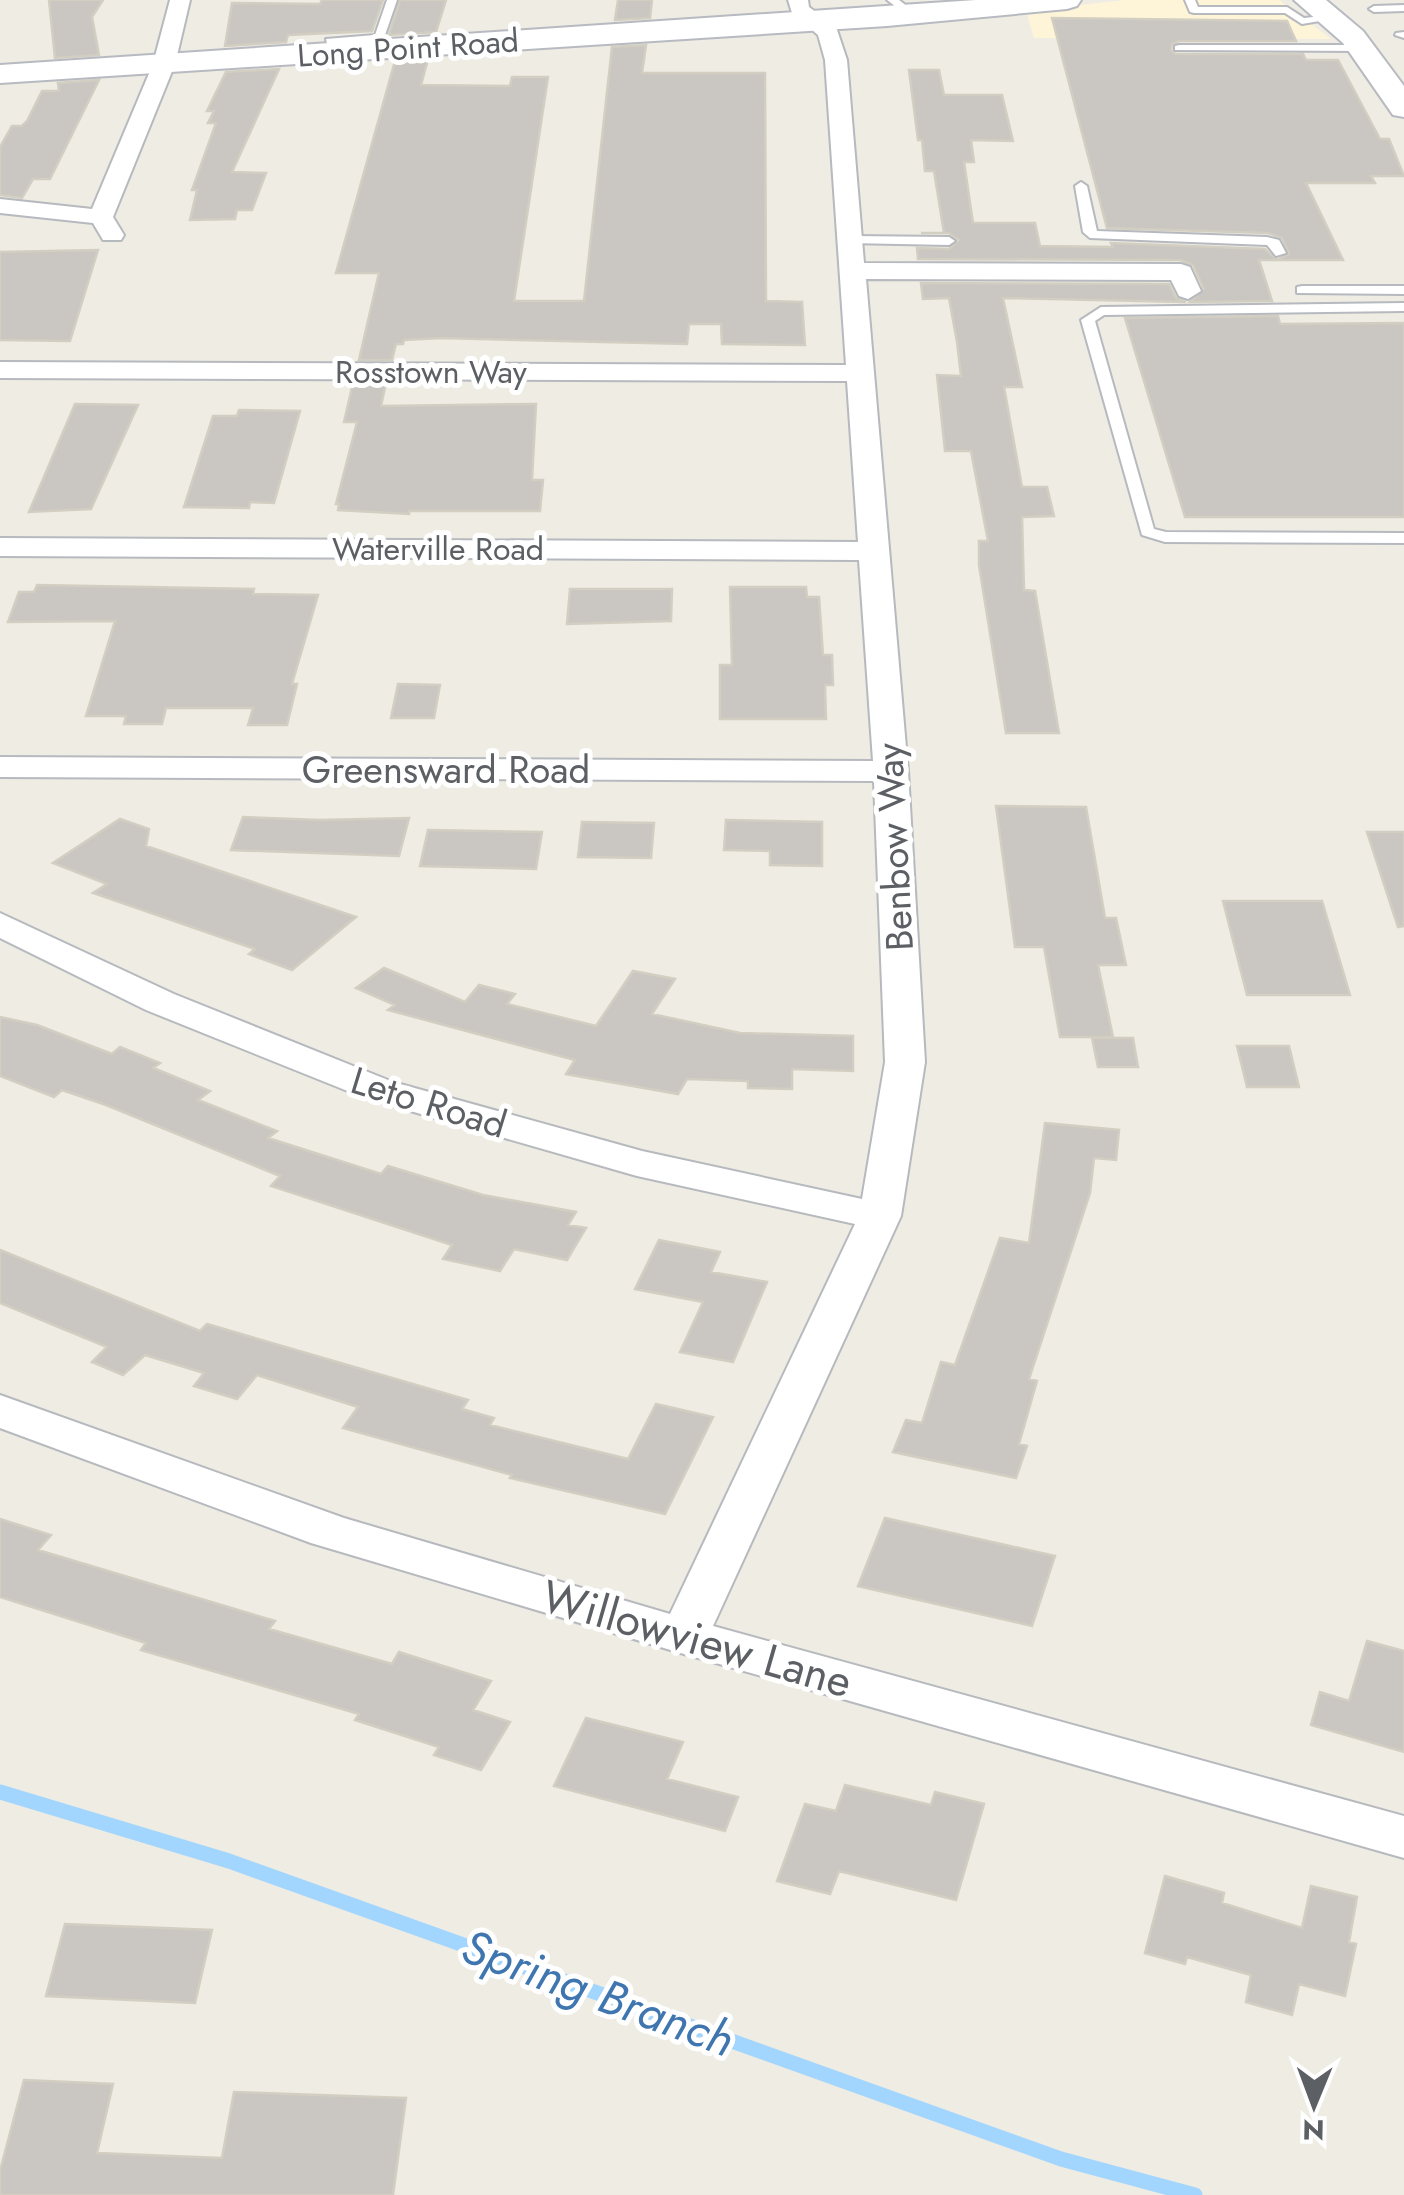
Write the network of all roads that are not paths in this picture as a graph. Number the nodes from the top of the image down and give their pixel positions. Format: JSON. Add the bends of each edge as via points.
{"nodes":[{"id":1,"x":180,"y":0,"type":"edge"},
{"id":2,"x":392,"y":0,"type":"edge"},
{"id":3,"x":954,"y":0,"type":"edge"},
{"id":4,"x":1067,"y":0,"type":"edge"},
{"id":5,"x":1190,"y":0,"type":"edge"},
{"id":6,"x":1273,"y":0,"type":"edge"},
{"id":7,"x":897,"y":4,"type":"edge"},
{"id":8,"x":1221,"y":4,"type":"edge"},
{"id":9,"x":1247,"y":4,"type":"edge"},
{"id":10,"x":1311,"y":9,"type":"edge"},
{"id":11,"x":807,"y":11,"type":"edge"},
{"id":12,"x":380,"y":44,"type":"junction"},
{"id":13,"x":1179,"y":48,"type":"dead end"},
{"id":14,"x":1360,"y":48,"type":"junction"},
{"id":15,"x":164,"y":64,"type":"junction"},
{"id":16,"x":0,"y":74,"type":"edge"},
{"id":17,"x":1399,"y":92,"type":"edge"},
{"id":18,"x":1082,"y":186,"type":"dead end"},
{"id":19,"x":0,"y":206,"type":"edge"},
{"id":20,"x":949,"y":241,"type":"dead end"},
{"id":21,"x":1280,"y":253,"type":"dead end"},
{"id":22,"x":854,"y":256,"type":"junction"},
{"id":23,"x":1181,"y":271,"type":"dead end"},
{"id":24,"x":1302,"y":290,"type":"dead end"},
{"id":25,"x":1404,"y":290,"type":"edge"},
{"id":26,"x":1404,"y":307,"type":"edge"},
{"id":27,"x":0,"y":370,"type":"edge"},
{"id":28,"x":861,"y":374,"type":"junction"},
{"id":29,"x":1404,"y":538,"type":"edge"},
{"id":30,"x":0,"y":546,"type":"edge"},
{"id":31,"x":875,"y":551,"type":"junction"},
{"id":32,"x":0,"y":767,"type":"edge"},
{"id":33,"x":891,"y":772,"type":"junction"},
{"id":34,"x":0,"y":924,"type":"edge"},
{"id":35,"x":880,"y":1216,"type":"junction"},
{"id":36,"x":0,"y":1411,"type":"edge"},
{"id":37,"x":684,"y":1636,"type":"junction"},
{"id":38,"x":1404,"y":1837,"type":"edge"}],
"edges":[{"from":1,"to":15,"type":"street"},
{"from":2,"to":12,"type":"lane"},
{"from":3,"to":7,"type":"main road","name":"Long Point Road"},
{"from":4,"to":11,"type":"main road","name":"Long Point Road"},
{"from":5,"to":8,"type":"lane","via":[[1194,10]]},
{"from":6,"to":10,"type":"lane"},
{"from":7,"to":11,"type":"main road","name":"Long Point Road"},
{"from":8,"to":9,"type":"lane"},
{"from":9,"to":10,"type":"lane"},
{"from":10,"to":14,"type":"main road"},
{"from":11,"to":12,"type":"main road","name":"Long Point Road"},
{"from":11,"to":22,"type":"street","name":"Benbow Way","via":[[828,32],[836,60]]},
{"from":12,"to":15,"type":"main road","name":"Long Point Road"},
{"from":13,"to":14,"type":"lane"},
{"from":14,"to":17,"type":"main road"},
{"from":15,"to":16,"type":"main road","name":"Long Point Road"},
{"from":15,"to":19,"type":"street","via":[[106,226]]},
{"from":18,"to":21,"type":"lane","via":[[1094,236],[1267,241]]},
{"from":20,"to":22,"type":"lane"},
{"from":22,"to":23,"type":"street"},
{"from":22,"to":28,"type":"street","name":"Benbow Way"},
{"from":24,"to":25,"type":"lane"},
{"from":26,"to":29,"type":"lane","via":[[1101,310],[1088,320],[1147,532],[1165,538]]},
{"from":27,"to":28,"type":"street","name":"Rosstown Way"},
{"from":28,"to":31,"type":"street","name":"Benbow Way"},
{"from":30,"to":31,"type":"street","name":"Waterville Road"},
{"from":31,"to":33,"type":"street","name":"Benbow Way"},
{"from":32,"to":33,"type":"street","name":"Greensward Road"},
{"from":33,"to":35,"type":"street","name":"Benbow Way","via":[[905,1062]]},
{"from":34,"to":35,"type":"street","name":"Leto Road","via":[[160,1002],[379,1090],[637,1163]]},
{"from":35,"to":37,"type":"street","name":"Benbow Way"},
{"from":36,"to":37,"type":"street","name":"Willowview Lane","via":[[328,1531]]},
{"from":37,"to":38,"type":"street","name":"Willowview Lane"}]}
